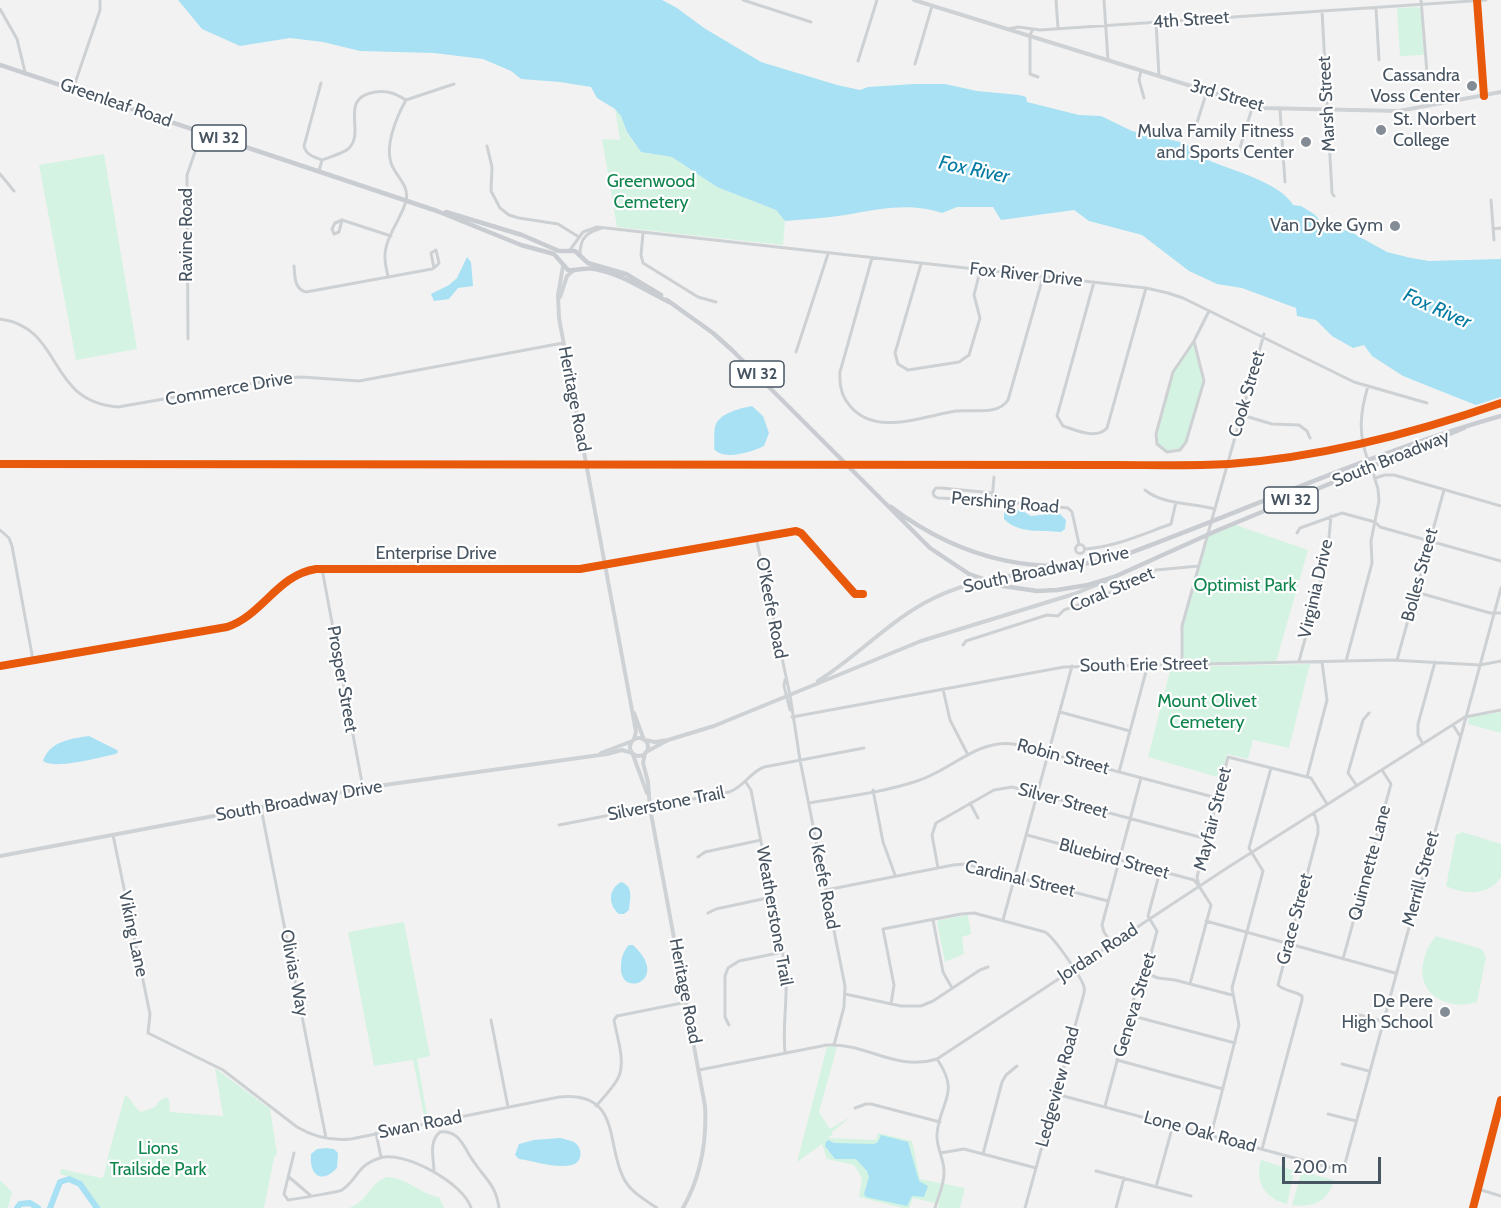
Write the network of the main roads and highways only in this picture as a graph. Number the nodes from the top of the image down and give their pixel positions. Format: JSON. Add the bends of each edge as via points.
{"nodes":[{"id":1,"x":914,"y":0,"type":"edge"},
{"id":2,"x":1478,"y":0,"type":"edge"},
{"id":3,"x":0,"y":65,"type":"edge"},
{"id":4,"x":1501,"y":92,"type":"edge"},
{"id":5,"x":1484,"y":96,"type":"junction"},
{"id":6,"x":437,"y":211,"type":"junction"},
{"id":7,"x":569,"y":251,"type":"junction"},
{"id":8,"x":580,"y":257,"type":"junction"},
{"id":9,"x":562,"y":264,"type":"junction"},
{"id":10,"x":575,"y":270,"type":"junction"},
{"id":11,"x":558,"y":300,"type":"junction"},
{"id":12,"x":669,"y":302,"type":"junction"},
{"id":13,"x":1501,"y":416,"type":"edge"},
{"id":14,"x":1469,"y":425,"type":"junction"},
{"id":15,"x":884,"y":502,"type":"junction"},
{"id":16,"x":1089,"y":563,"type":"junction"},
{"id":17,"x":1114,"y":577,"type":"junction"},
{"id":18,"x":812,"y":685,"type":"junction"},
{"id":19,"x":632,"y":710,"type":"junction"},
{"id":20,"x":633,"y":740,"type":"junction"},
{"id":21,"x":644,"y":740,"type":"junction"},
{"id":22,"x":668,"y":740,"type":"junction"},
{"id":23,"x":646,"y":752,"type":"junction"},
{"id":24,"x":632,"y":753,"type":"junction"},
{"id":25,"x":600,"y":754,"type":"junction"},
{"id":26,"x":648,"y":796,"type":"junction"},
{"id":27,"x":0,"y":856,"type":"edge"},
{"id":28,"x":1501,"y":1100,"type":"edge"},
{"id":29,"x":683,"y":1208,"type":"edge"},
{"id":30,"x":1473,"y":1208,"type":"edge"}],
"edges":[{"from":1,"to":5,"type":"main road","name":"3rd Street","via":[[1280,110],[1399,111]]},
{"from":2,"to":5,"type":"main road"},
{"from":3,"to":6,"type":"main road","name":"Greenleaf Road","number":"WI 32"},
{"from":4,"to":5,"type":"main road","name":"3rd Street"},
{"from":6,"to":7,"type":"main road","name":"Greenleaf Road","number":"WI 32"},
{"from":6,"to":9,"type":"main road","name":"Greenleaf Road","number":"WI 32","via":[[554,254]]},
{"from":7,"to":8,"type":"main road","number":"WI 32"},
{"from":7,"to":9,"type":"main road","via":[[562,256]]},
{"from":8,"to":10,"type":"main road","via":[[581,264]]},
{"from":8,"to":12,"type":"main road","number":"WI 32","via":[[638,280]]},
{"from":9,"to":10,"type":"main road","number":"WI 32"},
{"from":9,"to":11,"type":"main road","name":"Heritage Road"},
{"from":10,"to":11,"type":"main road","via":[[567,276]]},
{"from":10,"to":12,"type":"main road","number":"WI 32","via":[[590,268],[613,274]]},
{"from":11,"to":19,"type":"main road","name":"Heritage Road"},
{"from":12,"to":15,"type":"main road","number":"WI 32","via":[[732,350]]},
{"from":13,"to":14,"type":"main road","name":"South Broadway Drive","number":"WI 32"},
{"from":14,"to":16,"type":"main road","name":"South Broadway Drive","number":"WI 32","via":[[1368,460],[1123,556]]},
{"from":14,"to":17,"type":"main road","name":"South Broadway","number":"WI 32"},
{"from":15,"to":16,"type":"main road","number":"WI 32","via":[[938,538],[977,554],[1037,565]]},
{"from":15,"to":17,"type":"main road","number":"WI 32","bridge":true,"via":[[930,548],[969,574],[1003,586],[1057,590]]},
{"from":16,"to":18,"type":"main road","name":"South Broadway Drive","via":[[967,585],[944,593],[914,609]]},
{"from":17,"to":18,"type":"main road","name":"South Broadway Drive","via":[[1074,594],[921,641]]},
{"from":18,"to":22,"type":"main road","name":"South Broadway Drive","via":[[714,726]]},
{"from":19,"to":20,"type":"main road","name":"Heritage Road","via":[[636,732]]},
{"from":19,"to":21,"type":"main road","name":"Heritage Road"},
{"from":20,"to":21,"type":"main road"},
{"from":20,"to":24,"type":"main road"},
{"from":20,"to":25,"type":"main road","name":"South Broadway Drive"},
{"from":21,"to":22,"type":"main road","name":"South Broadway Drive"},
{"from":21,"to":23,"type":"main road"},
{"from":22,"to":23,"type":"main road","name":"South Broadway Drive"},
{"from":23,"to":24,"type":"main road","via":[[639,756]]},
{"from":23,"to":26,"type":"main road","name":"Heritage Road","via":[[643,763]]},
{"from":24,"to":25,"type":"main road","name":"South Broadway Drive","via":[[622,750]]},
{"from":24,"to":26,"type":"main road","name":"Heritage Road"},
{"from":25,"to":27,"type":"main road","name":"South Broadway Drive","via":[[363,788]]},
{"from":26,"to":29,"type":"main road","name":"Heritage Road","via":[[705,1106],[702,1158]]},
{"from":28,"to":30,"type":"main road"}]}
